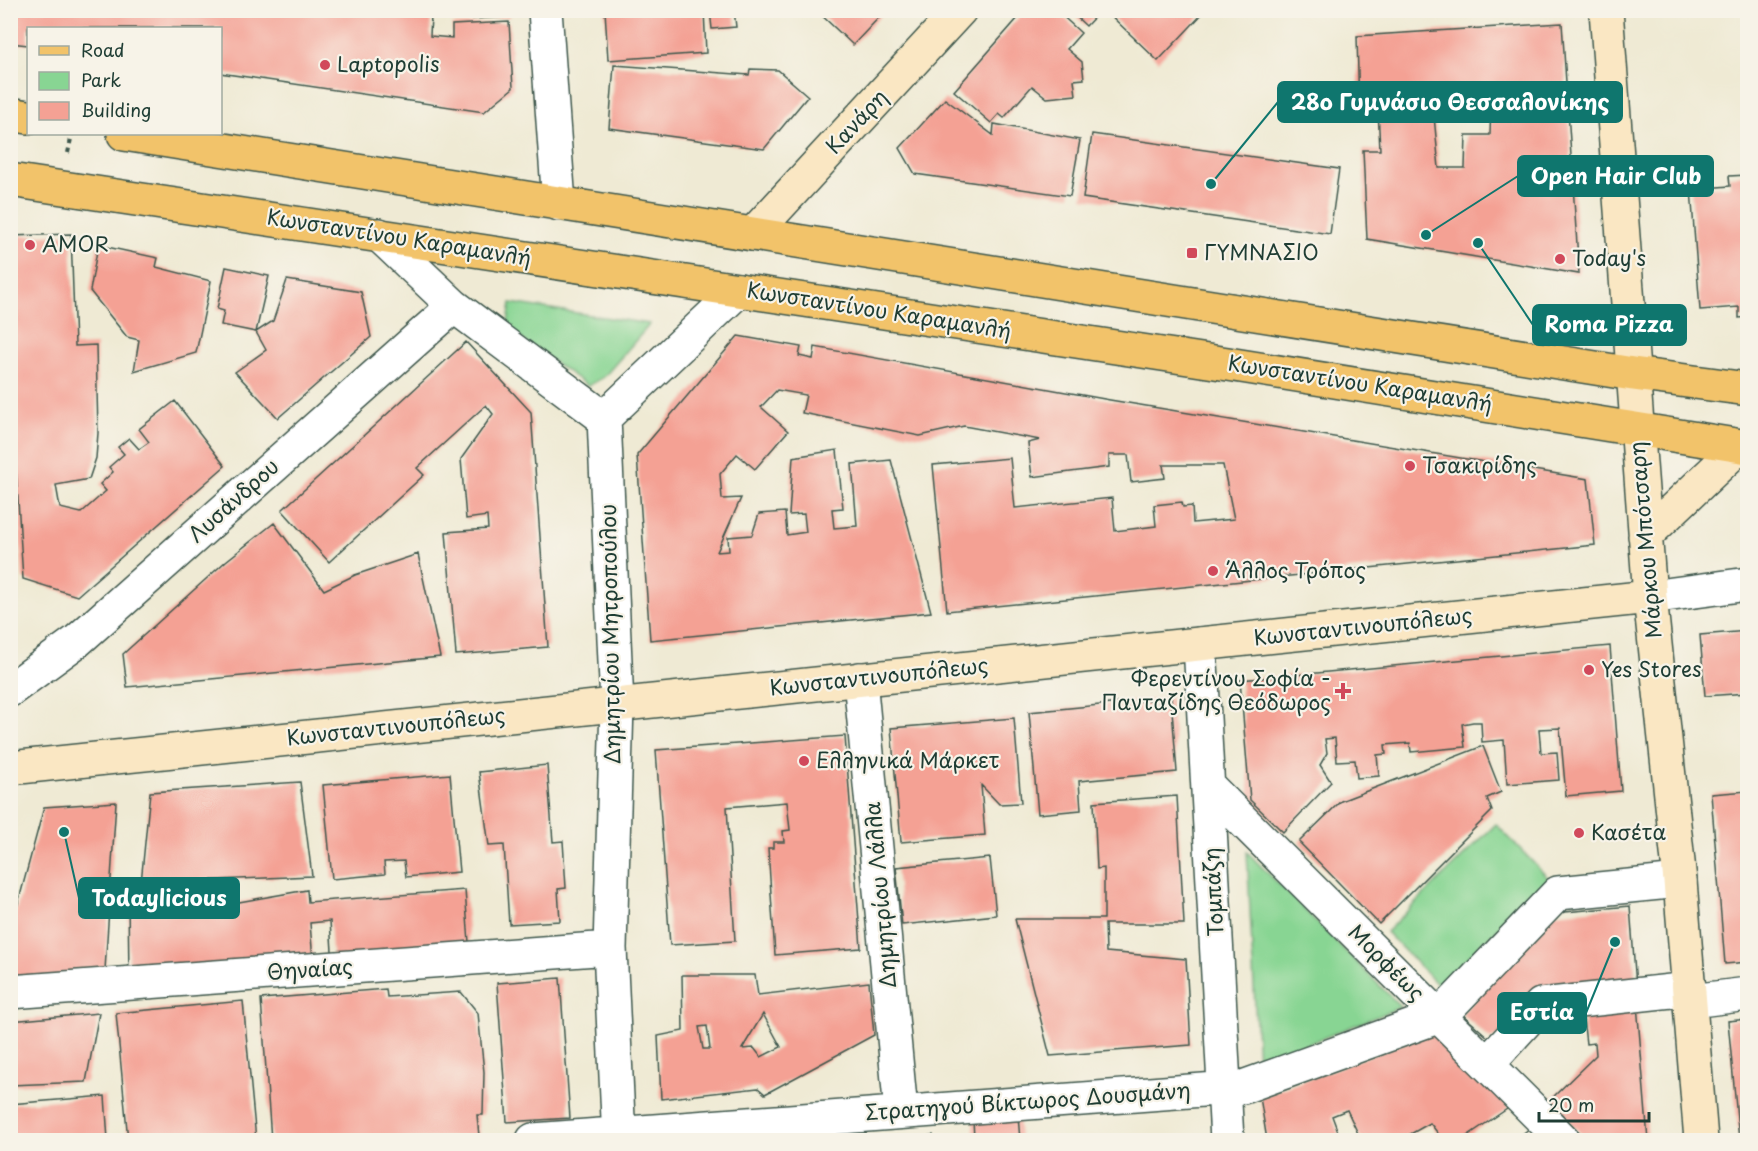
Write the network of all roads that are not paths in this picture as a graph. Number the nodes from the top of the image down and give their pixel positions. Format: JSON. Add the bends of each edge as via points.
{"nodes":[{"id":1,"x":545,"y":10,"type":"edge"},
{"id":2,"x":960,"y":10,"type":"edge"},
{"id":3,"x":1606,"y":10,"type":"edge"},
{"id":4,"x":10,"y":114,"type":"edge"},
{"id":5,"x":27,"y":117,"type":"edge"},
{"id":6,"x":130,"y":135,"type":"edge"},
{"id":7,"x":10,"y":180,"type":"edge"},
{"id":8,"x":559,"y":204,"type":"junction"},
{"id":9,"x":753,"y":234,"type":"junction"},
{"id":10,"x":379,"y":235,"type":"junction"},
{"id":11,"x":738,"y":290,"type":"junction"},
{"id":12,"x":454,"y":306,"type":"junction"},
{"id":13,"x":1632,"y":374,"type":"junction"},
{"id":14,"x":1748,"y":389,"type":"edge"},
{"id":15,"x":604,"y":418,"type":"junction"},
{"id":16,"x":1636,"y":427,"type":"junction"},
{"id":17,"x":1744,"y":446,"type":"edge"},
{"id":18,"x":1645,"y":536,"type":"junction"},
{"id":19,"x":1748,"y":584,"type":"edge"},
{"id":20,"x":1650,"y":597,"type":"junction"},
{"id":21,"x":1200,"y":644,"type":"junction"},
{"id":22,"x":860,"y":679,"type":"junction"},
{"id":23,"x":10,"y":690,"type":"edge"},
{"id":24,"x":617,"y":705,"type":"junction"},
{"id":25,"x":10,"y":768,"type":"edge"},
{"id":26,"x":1208,"y":786,"type":"junction"},
{"id":27,"x":1680,"y":881,"type":"junction"},
{"id":28,"x":610,"y":948,"type":"junction"},
{"id":29,"x":10,"y":993,"type":"edge"},
{"id":30,"x":1748,"y":994,"type":"edge"},
{"id":31,"x":1691,"y":995,"type":"junction"},
{"id":32,"x":1440,"y":1016,"type":"junction"},
{"id":33,"x":1488,"y":1063,"type":"junction"},
{"id":34,"x":1224,"y":1088,"type":"junction"},
{"id":35,"x":901,"y":1112,"type":"junction"},
{"id":36,"x":619,"y":1136,"type":"edge"},
{"id":37,"x":532,"y":1140,"type":"edge"},
{"id":38,"x":1227,"y":1140,"type":"edge"},
{"id":39,"x":1563,"y":1140,"type":"edge"},
{"id":40,"x":1701,"y":1140,"type":"edge"}],
"edges":[{"from":1,"to":8,"type":"street"},
{"from":2,"to":9,"type":"street","name":"Κανάρη"},
{"from":3,"to":13,"type":"street","name":"Μάρκου Μπότσαρη"},
{"from":4,"to":5,"type":"main road"},
{"from":6,"to":8,"type":"main road"},
{"from":7,"to":10,"type":"main road","name":"Κωνσταντίνου Καραμανλή"},
{"from":8,"to":9,"type":"main road"},
{"from":9,"to":13,"type":"main road"},
{"from":10,"to":11,"type":"main road","name":"Κωνσταντίνου Καραμανλή"},
{"from":10,"to":12,"type":"street"},
{"from":11,"to":15,"type":"street"},
{"from":11,"to":16,"type":"main road","name":"Κωνσταντίνου Καραμανλή"},
{"from":12,"to":15,"type":"street"},
{"from":12,"to":23,"type":"street","name":"Λυσάνδρου","via":[[77,641]]},
{"from":13,"to":14,"type":"main road"},
{"from":13,"to":16,"type":"street","name":"Μάρκου Μπότσαρη"},
{"from":15,"to":24,"type":"street","name":"Δημητρίου Μητροπούλου"},
{"from":16,"to":17,"type":"main road","name":"Κωνσταντίνου Καραμανλή"},
{"from":16,"to":18,"type":"street","name":"Μάρκου Μπότσαρη"},
{"from":17,"to":18,"type":"street"},
{"from":18,"to":20,"type":"street","name":"Μάρκου Μπότσαρη"},
{"from":19,"to":20,"type":"street","name":"Κωνσταντινουπόλεως"},
{"from":20,"to":21,"type":"street","name":"Κωνσταντινουπόλεως"},
{"from":20,"to":27,"type":"street","name":"Μάρκου Μπότσαρη"},
{"from":21,"to":22,"type":"street","name":"Κωνσταντινουπόλεως"},
{"from":21,"to":26,"type":"street","name":"Τομπάζη"},
{"from":22,"to":24,"type":"street","name":"Κωνσταντινουπόλεως"},
{"from":22,"to":35,"type":"street","name":"Δημητρίου Λάλλα"},
{"from":24,"to":25,"type":"street","name":"Κωνσταντινουπόλεως"},
{"from":24,"to":28,"type":"street","name":"Δημητρίου Μητροπούλου"},
{"from":26,"to":32,"type":"street","name":"Μορφέως"},
{"from":26,"to":34,"type":"street","name":"Τομπάζη"},
{"from":27,"to":31,"type":"street","name":"Μάρκου Μπότσαρη"},
{"from":27,"to":32,"type":"street","via":[[1558,893]]},
{"from":28,"to":29,"type":"street","name":"Θηναίας"},
{"from":28,"to":36,"type":"street","name":"Δημητρίου Μητροπούλου"},
{"from":30,"to":31,"type":"street"},
{"from":31,"to":33,"type":"street","via":[[1541,1005]]},
{"from":31,"to":40,"type":"street","name":"Μάρκου Μπότσαρη"},
{"from":32,"to":33,"type":"street","name":"Μορφέως"},
{"from":32,"to":34,"type":"street","name":"Στρατηγού Βίκτωρος Δουσμάνη","via":[[1243,1087]]},
{"from":33,"to":39,"type":"street","name":"Μορφέως"},
{"from":34,"to":35,"type":"street","name":"Στρατηγού Βίκτωρος Δουσμάνη"},
{"from":34,"to":38,"type":"street","name":"Τομπάζη"},
{"from":35,"to":36,"type":"street","name":"Στρατηγού Βίκτωρος Δουσμάνη"},
{"from":36,"to":37,"type":"street","name":"Στρατηγού Βίκτωρος Δουσμάνη"}]}
